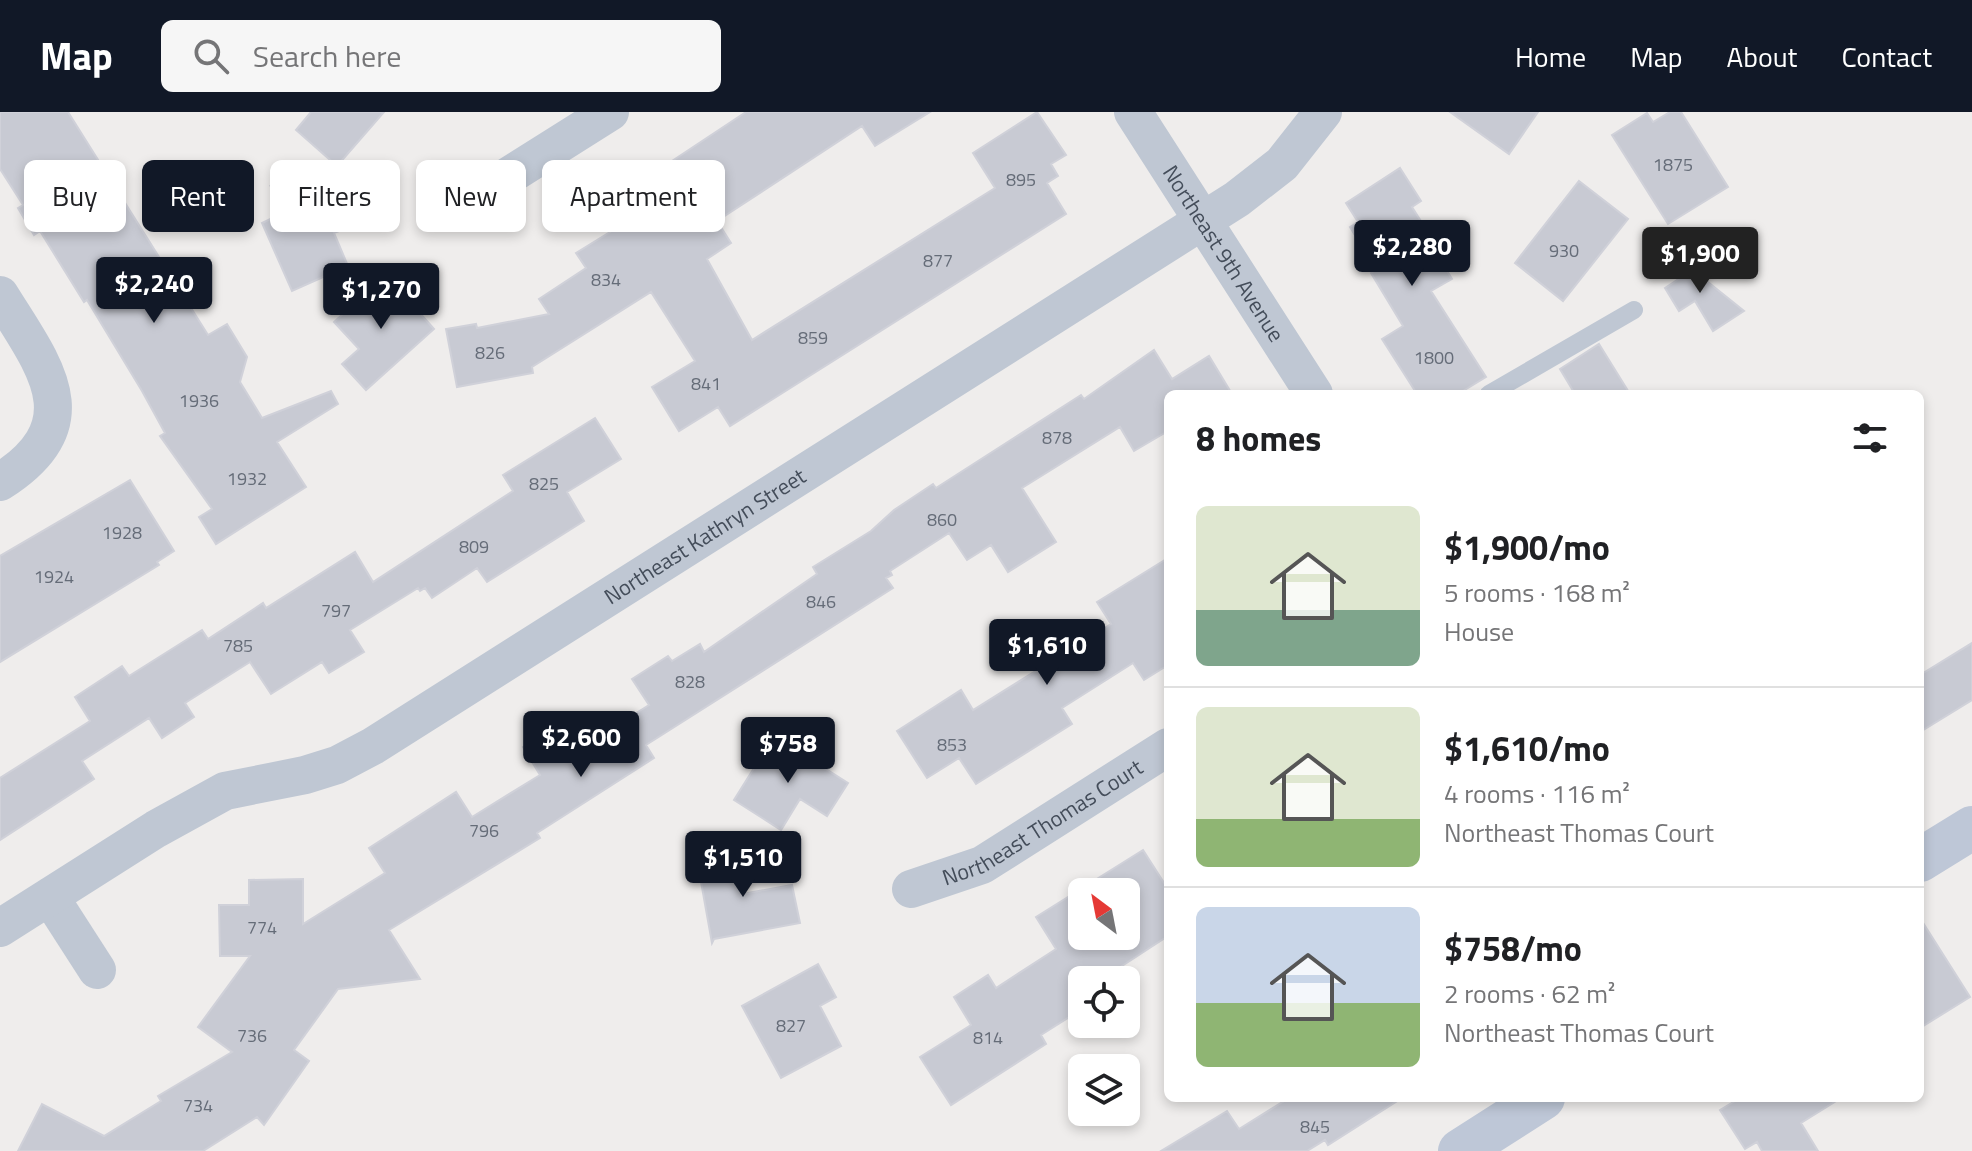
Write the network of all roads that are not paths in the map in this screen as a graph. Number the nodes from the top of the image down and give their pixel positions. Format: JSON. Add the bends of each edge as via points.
{"nodes":[{"id":1,"x":610,"y":112,"type":"edge"},
{"id":2,"x":1133,"y":112,"type":"edge"},
{"id":3,"x":1323,"y":112,"type":"edge"},
{"id":4,"x":526,"y":165,"type":"edge"},
{"id":5,"x":1201,"y":222,"type":"junction"},
{"id":6,"x":0,"y":295,"type":"edge"},
{"id":7,"x":1634,"y":310,"type":"dead end"},
{"id":8,"x":1311,"y":390,"type":"edge"},
{"id":9,"x":1496,"y":390,"type":"edge"},
{"id":10,"x":0,"y":482,"type":"edge"},
{"id":11,"x":1164,"y":750,"type":"edge"},
{"id":12,"x":1972,"y":828,"type":"edge"},
{"id":13,"x":1924,"y":858,"type":"edge"},
{"id":14,"x":911,"y":889,"type":"dead end"},
{"id":15,"x":50,"y":897,"type":"junction"},
{"id":16,"x":0,"y":928,"type":"edge"},
{"id":17,"x":97,"y":970,"type":"dead end"},
{"id":18,"x":1537,"y":1102,"type":"edge"},
{"id":19,"x":1460,"y":1151,"type":"edge"}],
"edges":[{"from":1,"to":4,"type":"street"},
{"from":2,"to":5,"type":"street","name":"Northeast 9th Avenue"},
{"from":3,"to":5,"type":"street","name":"Northeast Kathryn Street","via":[[1282,164]]},
{"from":5,"to":8,"type":"street","name":"Northeast 9th Avenue"},
{"from":5,"to":15,"type":"street","name":"Northeast Kathryn Street","via":[[373,746],[326,769],[225,791]]},
{"from":6,"to":10,"type":"street","via":[[44,365],[55,405],[44,446]]},
{"from":7,"to":9,"type":"lane"},
{"from":11,"to":14,"type":"street","name":"Northeast Thomas Court","via":[[982,865]]},
{"from":12,"to":13,"type":"street"},
{"from":15,"to":16,"type":"street","name":"Northeast Kathryn Street"},
{"from":15,"to":17,"type":"street"},
{"from":18,"to":19,"type":"street"}]}
